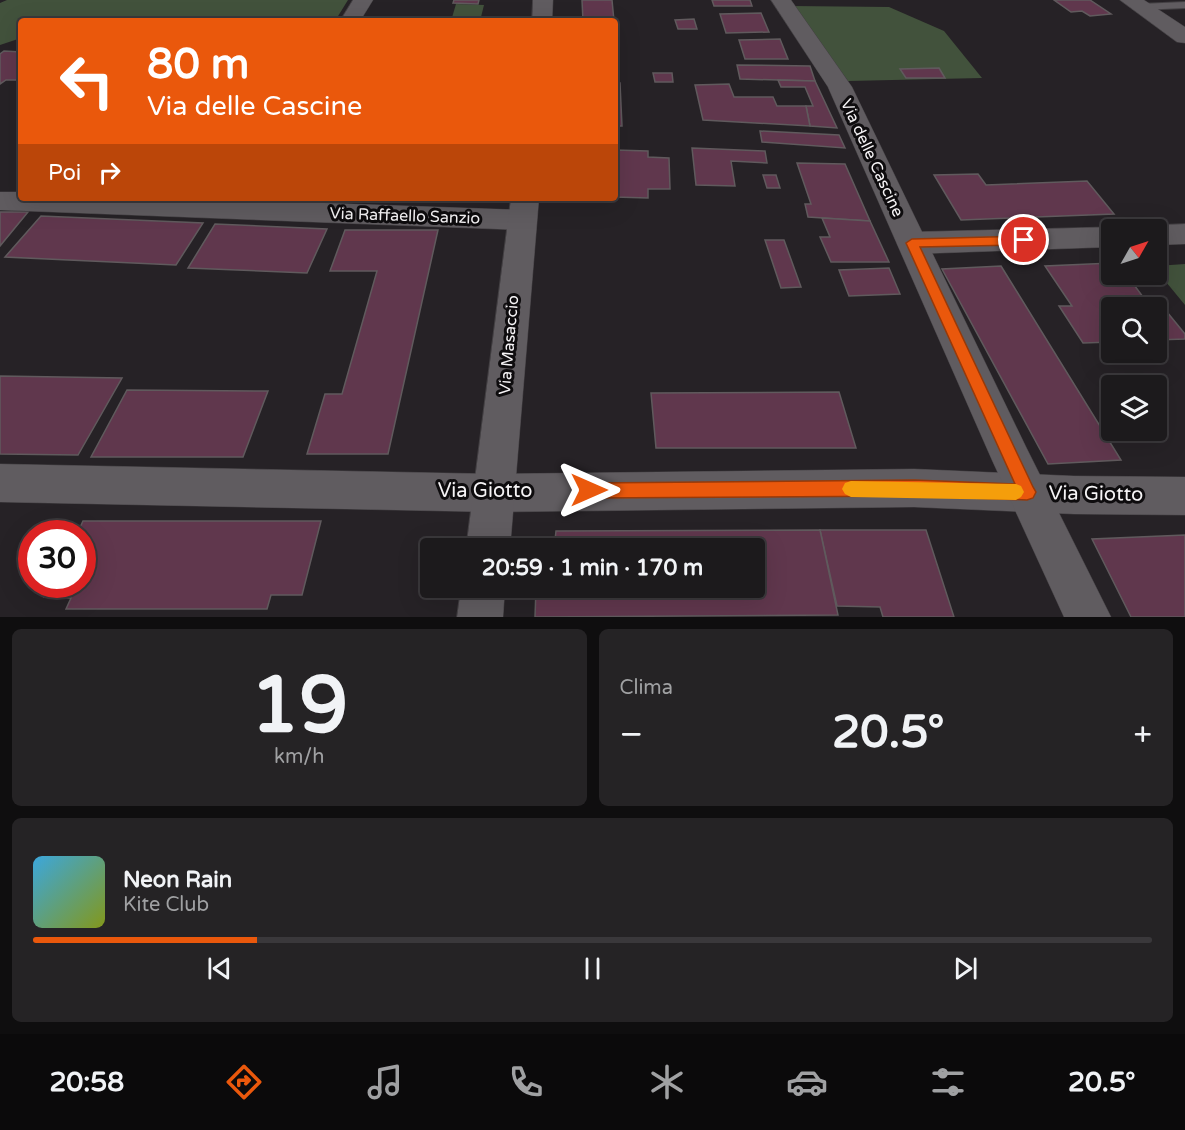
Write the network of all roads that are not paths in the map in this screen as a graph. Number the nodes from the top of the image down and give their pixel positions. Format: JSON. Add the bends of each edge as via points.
{"nodes":[{"id":1,"x":363,"y":0,"type":"edge"},
{"id":2,"x":543,"y":0,"type":"edge"},
{"id":3,"x":781,"y":0,"type":"edge"},
{"id":4,"x":1135,"y":4,"type":"edge"},
{"id":5,"x":1185,"y":5,"type":"edge"},
{"id":6,"x":352,"y":18,"type":"edge"},
{"id":7,"x":542,"y":18,"type":"edge"},
{"id":8,"x":1185,"y":37,"type":"edge"},
{"id":9,"x":0,"y":201,"type":"edge"},
{"id":10,"x":523,"y":209,"type":"edge"},
{"id":11,"x":1185,"y":234,"type":"edge"},
{"id":12,"x":1167,"y":235,"type":"edge"},
{"id":13,"x":1101,"y":237,"type":"edge"},
{"id":14,"x":912,"y":243,"type":"junction"},
{"id":15,"x":0,"y":483,"type":"edge"},
{"id":16,"x":1027,"y":492,"type":"junction"},
{"id":17,"x":494,"y":493,"type":"junction"},
{"id":18,"x":1185,"y":496,"type":"edge"},
{"id":19,"x":489,"y":538,"type":"edge"},
{"id":20,"x":482,"y":598,"type":"edge"},
{"id":21,"x":480,"y":617,"type":"edge"},
{"id":22,"x":1088,"y":617,"type":"edge"}],
"edges":[{"from":1,"to":6,"type":"street"},
{"from":2,"to":7,"type":"street"},
{"from":3,"to":14,"type":"street","name":"Via delle Cascine","via":[[840,87]]},
{"from":4,"to":5,"type":"lane"},
{"from":4,"to":8,"type":"street"},
{"from":9,"to":10,"type":"street","name":"Via Raffaello Sanzio"},
{"from":10,"to":17,"type":"street","name":"Via Masaccio"},
{"from":11,"to":12,"type":"street"},
{"from":13,"to":14,"type":"street"},
{"from":14,"to":16,"type":"street","name":"Via delle Cascine"},
{"from":15,"to":17,"type":"street","name":"Via Giotto"},
{"from":16,"to":17,"type":"street","name":"Via Giotto","via":[[914,488]]},
{"from":16,"to":18,"type":"street","name":"Via Giotto"},
{"from":16,"to":22,"type":"street","name":"Via delle Cascine"},
{"from":17,"to":19,"type":"street","name":"Via Masaccio"},
{"from":20,"to":21,"type":"street"}]}
